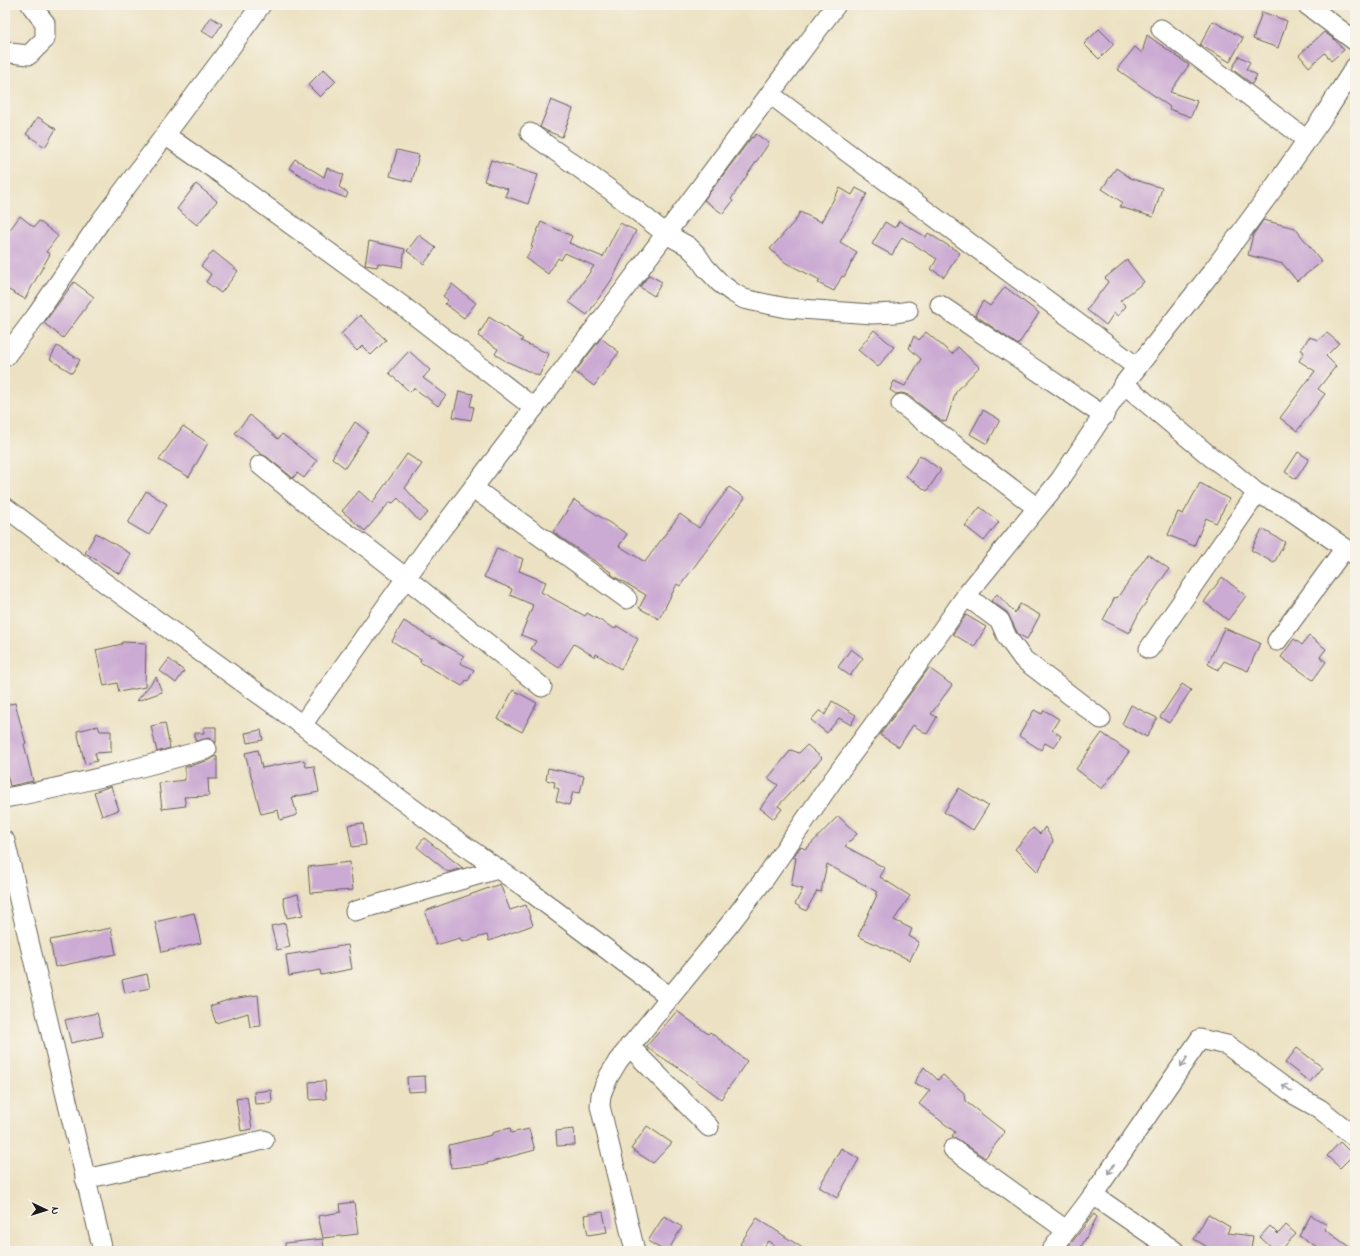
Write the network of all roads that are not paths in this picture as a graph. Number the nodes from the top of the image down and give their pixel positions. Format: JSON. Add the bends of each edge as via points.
{"nodes":[{"id":1,"x":31,"y":5,"type":"edge"},
{"id":2,"x":261,"y":5,"type":"edge"},
{"id":3,"x":836,"y":5,"type":"edge"},
{"id":4,"x":1308,"y":5,"type":"edge"},
{"id":5,"x":1161,"y":29,"type":"dead end"},
{"id":6,"x":1355,"y":41,"type":"edge"},
{"id":7,"x":5,"y":50,"type":"edge"},
{"id":8,"x":1355,"y":67,"type":"edge"},
{"id":9,"x":770,"y":94,"type":"junction"},
{"id":10,"x":530,"y":133,"type":"dead end"},
{"id":11,"x":165,"y":135,"type":"junction"},
{"id":12,"x":1307,"y":140,"type":"junction"},
{"id":13,"x":666,"y":234,"type":"junction"},
{"id":14,"x":940,"y":305,"type":"dead end"},
{"id":15,"x":908,"y":311,"type":"dead end"},
{"id":16,"x":5,"y":357,"type":"edge"},
{"id":17,"x":1137,"y":367,"type":"junction"},
{"id":18,"x":1124,"y":384,"type":"junction"},
{"id":19,"x":901,"y":404,"type":"dead end"},
{"id":20,"x":534,"y":408,"type":"junction"},
{"id":21,"x":1104,"y":416,"type":"junction"},
{"id":22,"x":260,"y":465,"type":"dead end"},
{"id":23,"x":473,"y":488,"type":"junction"},
{"id":24,"x":1257,"y":493,"type":"junction"},
{"id":25,"x":5,"y":507,"type":"edge"},
{"id":26,"x":1036,"y":507,"type":"junction"},
{"id":27,"x":1350,"y":552,"type":"edge"},
{"id":28,"x":406,"y":578,"type":"junction"},
{"id":29,"x":966,"y":596,"type":"junction"},
{"id":30,"x":627,"y":599,"type":"dead end"},
{"id":31,"x":1277,"y":641,"type":"dead end"},
{"id":32,"x":1149,"y":649,"type":"dead end"},
{"id":33,"x":542,"y":687,"type":"dead end"},
{"id":34,"x":1101,"y":720,"type":"dead end"},
{"id":35,"x":302,"y":724,"type":"junction"},
{"id":36,"x":207,"y":749,"type":"dead end"},
{"id":37,"x":5,"y":798,"type":"edge"},
{"id":38,"x":5,"y":841,"type":"edge"},
{"id":39,"x":498,"y":869,"type":"junction"},
{"id":40,"x":355,"y":911,"type":"dead end"},
{"id":41,"x":670,"y":997,"type":"junction"},
{"id":42,"x":629,"y":1046,"type":"junction"},
{"id":43,"x":709,"y":1127,"type":"dead end"},
{"id":44,"x":1355,"y":1137,"type":"edge"},
{"id":45,"x":264,"y":1140,"type":"dead end"},
{"id":46,"x":953,"y":1149,"type":"dead end"},
{"id":47,"x":85,"y":1179,"type":"junction"},
{"id":48,"x":1091,"y":1198,"type":"junction"},
{"id":49,"x":1066,"y":1230,"type":"junction"},
{"id":50,"x":103,"y":1251,"type":"edge"},
{"id":51,"x":636,"y":1251,"type":"edge"},
{"id":52,"x":1050,"y":1251,"type":"edge"},
{"id":53,"x":1175,"y":1251,"type":"edge"}],
"edges":[{"from":1,"to":7,"type":"street","via":[[45,23],[45,39],[29,55]]},
{"from":2,"to":11,"type":"street"},
{"from":3,"to":9,"type":"street"},
{"from":4,"to":6,"type":"street"},
{"from":5,"to":12,"type":"street"},
{"from":8,"to":12,"type":"street"},
{"from":9,"to":13,"type":"street"},
{"from":9,"to":17,"type":"street"},
{"from":10,"to":13,"type":"street","via":[[613,192]]},
{"from":11,"to":16,"type":"street"},
{"from":11,"to":20,"type":"street","via":[[404,307]]},
{"from":12,"to":17,"type":"street","via":[[1211,273]]},
{"from":13,"to":15,"type":"street","via":[[688,246],[720,283],[744,299],[787,308],[872,314]]},
{"from":13,"to":20,"type":"street"},
{"from":14,"to":21,"type":"street"},
{"from":17,"to":18,"type":"street"},
{"from":18,"to":21,"type":"street"},
{"from":18,"to":24,"type":"street"},
{"from":19,"to":26,"type":"street"},
{"from":20,"to":23,"type":"street"},
{"from":21,"to":26,"type":"street","via":[[1060,480]]},
{"from":22,"to":28,"type":"street","via":[[317,512]]},
{"from":23,"to":28,"type":"street"},
{"from":23,"to":30,"type":"street"},
{"from":24,"to":27,"type":"street","via":[[1287,508]]},
{"from":24,"to":32,"type":"street"},
{"from":25,"to":35,"type":"street","via":[[105,583]]},
{"from":26,"to":29,"type":"street"},
{"from":27,"to":31,"type":"street"},
{"from":28,"to":33,"type":"street"},
{"from":28,"to":35,"type":"street"},
{"from":29,"to":34,"type":"street","via":[[1000,620],[1007,638],[1023,659]]},
{"from":29,"to":41,"type":"street","via":[[765,878]]},
{"from":35,"to":39,"type":"street","via":[[397,797]]},
{"from":36,"to":37,"type":"street","via":[[135,769]]},
{"from":38,"to":47,"type":"street"},
{"from":39,"to":40,"type":"street"},
{"from":39,"to":41,"type":"street"},
{"from":41,"to":42,"type":"street"},
{"from":42,"to":43,"type":"street"},
{"from":42,"to":51,"type":"street","via":[[609,1076],[601,1095],[600,1106]]},
{"from":44,"to":48,"type":"street","one_way":true,"via":[[1320,1109],[1295,1095],[1227,1044],[1200,1039]]},
{"from":45,"to":47,"type":"street"},
{"from":46,"to":49,"type":"street"},
{"from":47,"to":50,"type":"street"},
{"from":48,"to":49,"type":"street"},
{"from":48,"to":53,"type":"street","via":[[1099,1199]]},
{"from":49,"to":52,"type":"street"}]}
